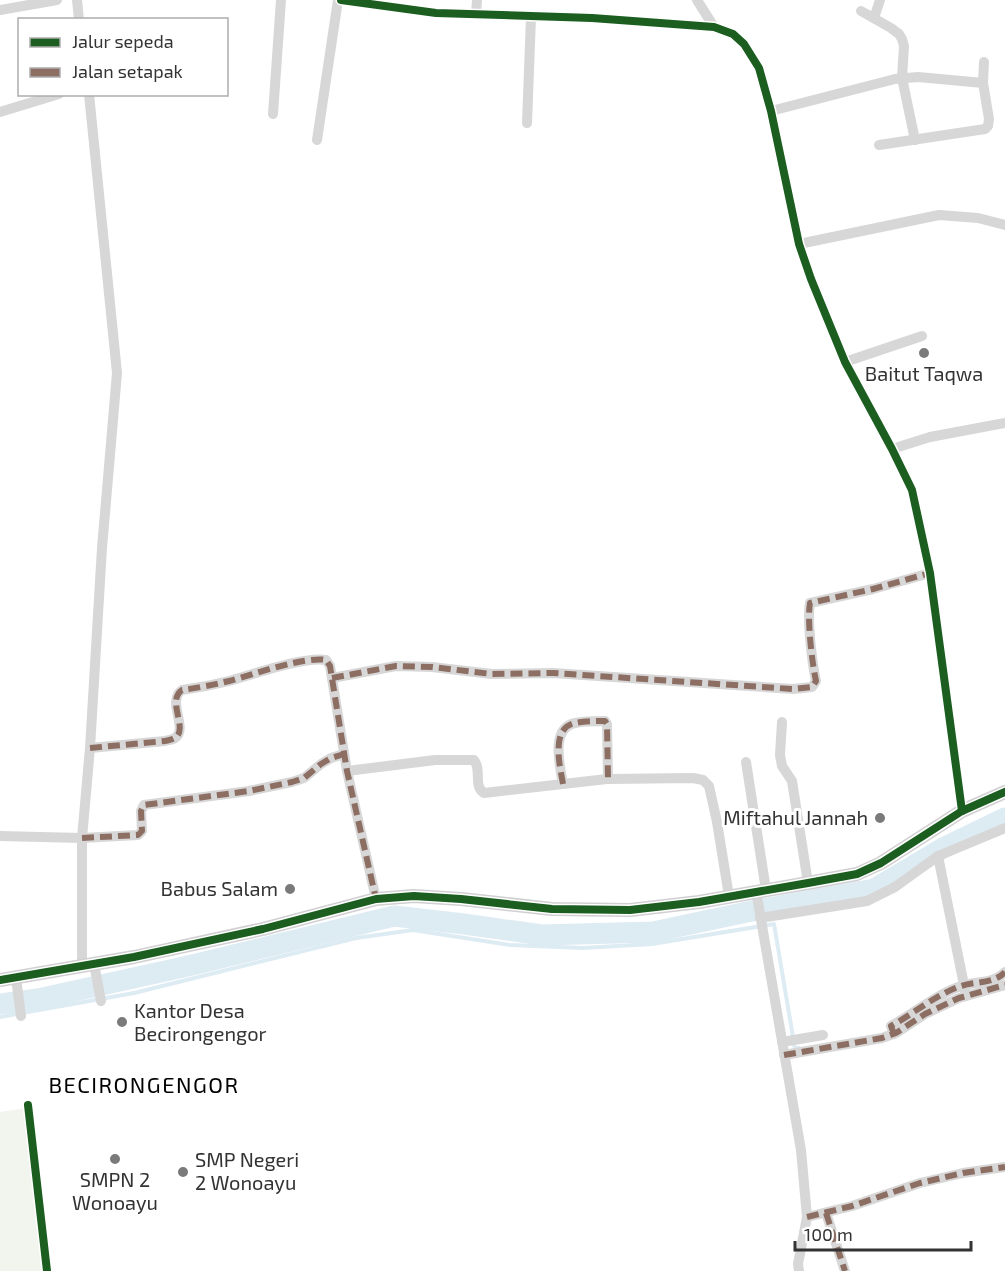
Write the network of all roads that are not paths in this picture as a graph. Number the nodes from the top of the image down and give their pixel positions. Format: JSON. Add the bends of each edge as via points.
{"nodes":[{"id":1,"x":57,"y":0,"type":"edge"},
{"id":2,"x":77,"y":0,"type":"edge"},
{"id":3,"x":281,"y":0,"type":"edge"},
{"id":4,"x":340,"y":0,"type":"edge"},
{"id":5,"x":477,"y":0,"type":"edge"},
{"id":6,"x":697,"y":0,"type":"edge"},
{"id":7,"x":880,"y":0,"type":"edge"},
{"id":8,"x":424,"y":6,"type":"edge"},
{"id":9,"x":0,"y":10,"type":"edge"},
{"id":10,"x":861,"y":11,"type":"dead end"},
{"id":11,"x":476,"y":14,"type":"junction"},
{"id":12,"x":531,"y":17,"type":"junction"},
{"id":13,"x":79,"y":18,"type":"edge"},
{"id":14,"x":874,"y":18,"type":"junction"},
{"id":15,"x":714,"y":27,"type":"junction"},
{"id":16,"x":984,"y":62,"type":"dead end"},
{"id":17,"x":902,"y":78,"type":"junction"},
{"id":18,"x":983,"y":83,"type":"junction"},
{"id":19,"x":52,"y":96,"type":"edge"},
{"id":20,"x":89,"y":96,"type":"edge"},
{"id":21,"x":771,"y":111,"type":"junction"},
{"id":22,"x":0,"y":112,"type":"edge"},
{"id":23,"x":273,"y":114,"type":"dead end"},
{"id":24,"x":527,"y":123,"type":"dead end"},
{"id":25,"x":317,"y":140,"type":"dead end"},
{"id":26,"x":915,"y":140,"type":"junction"},
{"id":27,"x":879,"y":145,"type":"dead end"},
{"id":28,"x":1005,"y":225,"type":"edge"},
{"id":29,"x":800,"y":244,"type":"junction"},
{"id":30,"x":922,"y":336,"type":"dead end"},
{"id":31,"x":845,"y":362,"type":"junction"},
{"id":32,"x":1005,"y":423,"type":"edge"},
{"id":33,"x":892,"y":449,"type":"junction"},
{"id":34,"x":930,"y":573,"type":"junction"},
{"id":35,"x":332,"y":678,"type":"junction"},
{"id":36,"x":782,"y":722,"type":"dead end"},
{"id":37,"x":90,"y":748,"type":"junction"},
{"id":38,"x":344,"y":754,"type":"junction"},
{"id":39,"x":746,"y":762,"type":"dead end"},
{"id":40,"x":347,"y":771,"type":"junction"},
{"id":41,"x":608,"y":779,"type":"junction"},
{"id":42,"x":563,"y":784,"type":"junction"},
{"id":43,"x":1005,"y":792,"type":"edge"},
{"id":44,"x":962,"y":811,"type":"junction"},
{"id":45,"x":1005,"y":828,"type":"edge"},
{"id":46,"x":0,"y":836,"type":"edge"},
{"id":47,"x":82,"y":838,"type":"junction"},
{"id":48,"x":938,"y":856,"type":"junction"},
{"id":49,"x":808,"y":883,"type":"junction"},
{"id":50,"x":760,"y":893,"type":"junction"},
{"id":51,"x":729,"y":896,"type":"junction"},
{"id":52,"x":376,"y":899,"type":"junction"},
{"id":53,"x":761,"y":921,"type":"junction"},
{"id":54,"x":91,"y":968,"type":"junction"},
{"id":55,"x":1005,"y":972,"type":"edge"},
{"id":56,"x":16,"y":978,"type":"junction"},
{"id":57,"x":0,"y":980,"type":"edge"},
{"id":58,"x":1005,"y":985,"type":"edge"},
{"id":59,"x":964,"y":990,"type":"junction"},
{"id":60,"x":100,"y":996,"type":"dead end"},
{"id":61,"x":20,"y":1010,"type":"dead end"},
{"id":62,"x":823,"y":1035,"type":"dead end"},
{"id":63,"x":786,"y":1041,"type":"junction"},
{"id":64,"x":792,"y":1054,"type":"junction"},
{"id":65,"x":1005,"y":1167,"type":"edge"},
{"id":66,"x":826,"y":1213,"type":"junction"},
{"id":67,"x":807,"y":1217,"type":"junction"},
{"id":68,"x":798,"y":1271,"type":"edge"},
{"id":69,"x":845,"y":1271,"type":"edge"}],
"edges":[{"from":1,"to":9,"type":"street"},
{"from":2,"to":13,"type":"street"},
{"from":3,"to":23,"type":"street"},
{"from":4,"to":8,"type":"street"},
{"from":4,"to":25,"type":"street"},
{"from":5,"to":11,"type":"street"},
{"from":6,"to":15,"type":"street"},
{"from":7,"to":14,"type":"street"},
{"from":8,"to":11,"type":"street","via":[[436,13]]},
{"from":10,"to":14,"type":"street"},
{"from":11,"to":12,"type":"street"},
{"from":12,"to":15,"type":"street"},
{"from":12,"to":24,"type":"street"},
{"from":14,"to":17,"type":"street","via":[[902,39]]},
{"from":15,"to":21,"type":"street","via":[[733,34],[744,44],[759,68]]},
{"from":16,"to":18,"type":"street"},
{"from":17,"to":18,"type":"street"},
{"from":17,"to":21,"type":"street"},
{"from":17,"to":26,"type":"street"},
{"from":18,"to":26,"type":"street","via":[[989,119],[985,129]]},
{"from":19,"to":22,"type":"street"},
{"from":20,"to":37,"type":"street","via":[[117,373]]},
{"from":21,"to":29,"type":"street"},
{"from":26,"to":27,"type":"street"},
{"from":28,"to":29,"type":"street","via":[[939,215]]},
{"from":29,"to":31,"type":"street"},
{"from":30,"to":31,"type":"street"},
{"from":31,"to":33,"type":"street"},
{"from":32,"to":33,"type":"street","via":[[930,437]]},
{"from":33,"to":34,"type":"street","via":[[912,490]]},
{"from":34,"to":35,"type":"street","via":[[810,603],[816,681],[812,687],[553,673],[492,674],[396,666]]},
{"from":34,"to":44,"type":"street"},
{"from":35,"to":37,"type":"street","via":[[330,666],[319,658],[182,690],[176,699],[180,726],[176,738]]},
{"from":35,"to":38,"type":"street"},
{"from":36,"to":49,"type":"street","via":[[780,755],[792,781]]},
{"from":37,"to":47,"type":"street"},
{"from":38,"to":40,"type":"street"},
{"from":38,"to":47,"type":"street","via":[[292,782],[144,805],[142,831],[138,835]]},
{"from":39,"to":50,"type":"street"},
{"from":40,"to":42,"type":"street","via":[[435,760],[474,760],[478,766],[478,787],[484,793]]},
{"from":40,"to":52,"type":"street"},
{"from":41,"to":42,"type":"street"},
{"from":41,"to":42,"type":"street","via":[[608,724],[573,723],[563,730],[559,742]]},
{"from":41,"to":51,"type":"street","via":[[703,780],[709,786]]},
{"from":43,"to":44,"type":"street"},
{"from":44,"to":49,"type":"street","via":[[857,874]]},
{"from":45,"to":48,"type":"street"},
{"from":46,"to":47,"type":"street"},
{"from":47,"to":54,"type":"street"},
{"from":48,"to":53,"type":"street","via":[[895,887],[867,901]]},
{"from":48,"to":59,"type":"street"},
{"from":49,"to":50,"type":"street"},
{"from":50,"to":51,"type":"street"},
{"from":50,"to":53,"type":"street"},
{"from":51,"to":52,"type":"street","via":[[630,910],[552,909],[414,896]]},
{"from":52,"to":54,"type":"street"},
{"from":53,"to":63,"type":"street"},
{"from":54,"to":56,"type":"street"},
{"from":54,"to":60,"type":"street"},
{"from":55,"to":59,"type":"street","via":[[996,980]]},
{"from":56,"to":57,"type":"street"},
{"from":56,"to":61,"type":"street"},
{"from":58,"to":59,"type":"street"},
{"from":59,"to":64,"type":"street","via":[[882,1038]]},
{"from":62,"to":63,"type":"street"},
{"from":63,"to":64,"type":"street"},
{"from":64,"to":67,"type":"street"},
{"from":65,"to":66,"type":"street","via":[[920,1183]]},
{"from":66,"to":67,"type":"street"},
{"from":66,"to":69,"type":"street"},
{"from":67,"to":68,"type":"street"}]}
